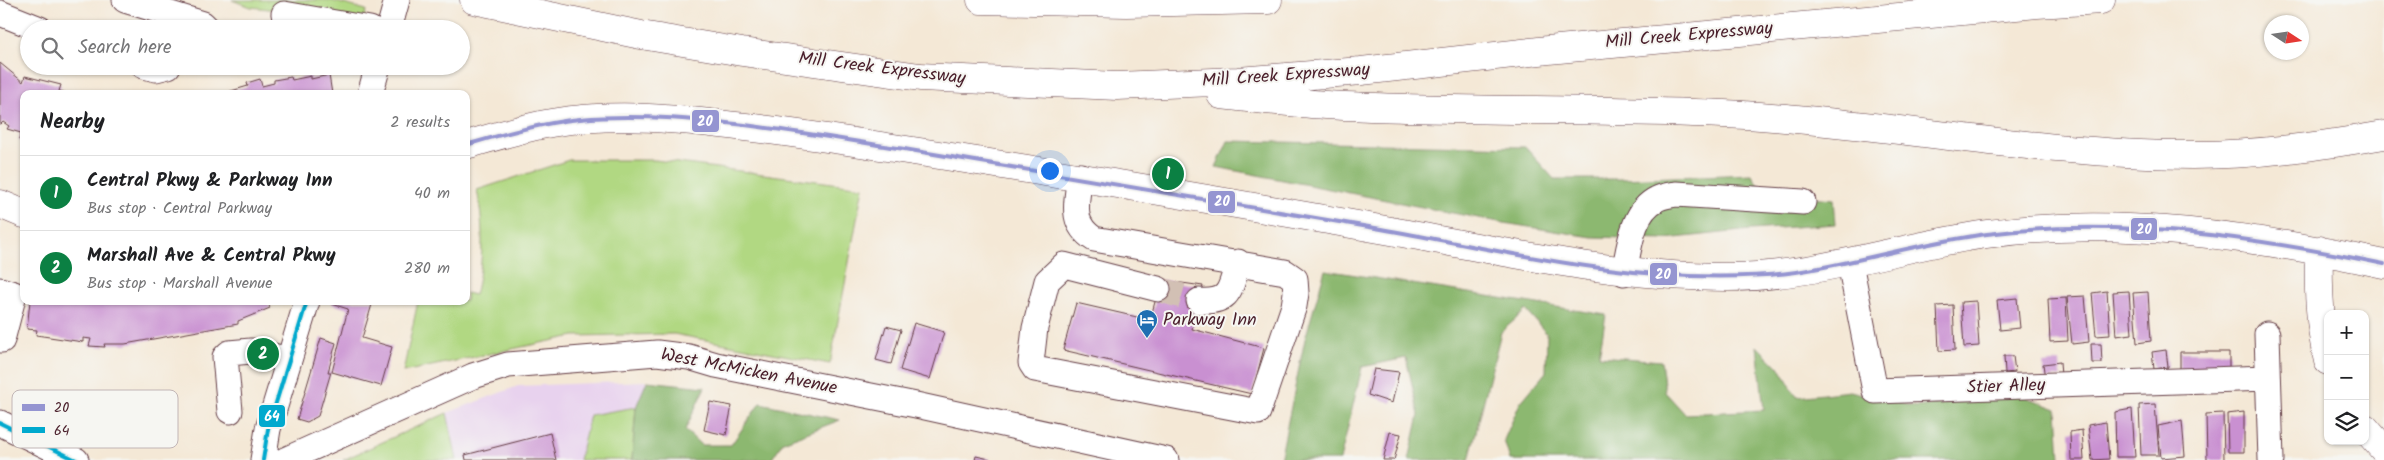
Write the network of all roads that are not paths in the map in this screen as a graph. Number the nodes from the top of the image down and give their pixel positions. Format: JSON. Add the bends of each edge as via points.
{"nodes":[{"id":1,"x":124,"y":0,"type":"edge"},
{"id":2,"x":397,"y":0,"type":"edge"},
{"id":3,"x":474,"y":0,"type":"edge"},
{"id":4,"x":981,"y":0,"type":"edge"},
{"id":5,"x":1268,"y":0,"type":"edge"},
{"id":6,"x":2101,"y":0,"type":"edge"},
{"id":7,"x":0,"y":13,"type":"edge"},
{"id":8,"x":284,"y":14,"type":"dead end"},
{"id":9,"x":190,"y":20,"type":"edge"},
{"id":10,"x":318,"y":20,"type":"edge"},
{"id":11,"x":391,"y":20,"type":"edge"},
{"id":12,"x":20,"y":21,"type":"edge"},
{"id":13,"x":375,"y":75,"type":"edge"},
{"id":14,"x":1117,"y":86,"type":"junction"},
{"id":15,"x":371,"y":90,"type":"edge"},
{"id":16,"x":2384,"y":135,"type":"edge"},
{"id":17,"x":470,"y":144,"type":"edge"},
{"id":18,"x":1080,"y":176,"type":"junction"},
{"id":19,"x":1803,"y":202,"type":"dead end"},
{"id":20,"x":0,"y":204,"type":"edge"},
{"id":21,"x":20,"y":212,"type":"edge"},
{"id":22,"x":2319,"y":250,"type":"junction"},
{"id":23,"x":1238,"y":262,"type":"junction"},
{"id":24,"x":1850,"y":263,"type":"junction"},
{"id":25,"x":2384,"y":264,"type":"edge"},
{"id":26,"x":1624,"y":272,"type":"junction"},
{"id":27,"x":1158,"y":289,"type":"tunnel mouth"},
{"id":28,"x":0,"y":290,"type":"edge"},
{"id":29,"x":1199,"y":302,"type":"tunnel mouth"},
{"id":30,"x":306,"y":305,"type":"edge"},
{"id":31,"x":2267,"y":334,"type":"dead end"},
{"id":32,"x":0,"y":340,"type":"edge"},
{"id":33,"x":2326,"y":355,"type":"edge"},
{"id":34,"x":289,"y":360,"type":"junction"},
{"id":35,"x":2268,"y":378,"type":"junction"},
{"id":36,"x":230,"y":411,"type":"dead end"},
{"id":37,"x":0,"y":423,"type":"edge"},
{"id":38,"x":12,"y":429,"type":"edge"},
{"id":39,"x":2369,"y":433,"type":"edge"},
{"id":40,"x":51,"y":448,"type":"edge"},
{"id":41,"x":2384,"y":450,"type":"edge"},
{"id":42,"x":76,"y":460,"type":"edge"},
{"id":43,"x":263,"y":460,"type":"edge"},
{"id":44,"x":285,"y":460,"type":"edge"},
{"id":45,"x":1166,"y":460,"type":"edge"},
{"id":46,"x":2270,"y":460,"type":"edge"}],
"edges":[{"from":1,"to":9,"type":"street"},
{"from":2,"to":11,"type":"street"},
{"from":3,"to":14,"type":"main road","name":"Mill Creek Expressway","via":[[651,36],[920,77]]},
{"from":4,"to":5,"type":"main road","via":[[1126,3]]},
{"from":6,"to":14,"type":"main road","name":"Mill Creek Expressway","via":[[1568,48],[1360,71]]},
{"from":7,"to":12,"type":"street"},
{"from":8,"to":10,"type":"street"},
{"from":13,"to":15,"type":"street"},
{"from":14,"to":16,"type":"main road","via":[[1326,105],[1703,113],[1791,119],[2038,148],[2191,155],[2315,147]]},
{"from":17,"to":18,"type":"main road","via":[[553,123],[597,118],[675,118]]},
{"from":18,"to":23,"type":"street","via":[[1077,218],[1084,232],[1094,239]]},
{"from":18,"to":26,"type":"main road"},
{"from":19,"to":26,"type":"street","via":[[1676,194],[1657,198],[1644,209],[1634,230]]},
{"from":20,"to":21,"type":"main road"},
{"from":22,"to":24,"type":"main road","via":[[2207,233],[2092,226],[1954,238]]},
{"from":22,"to":25,"type":"main road"},
{"from":22,"to":33,"type":"main road","via":[[2318,300]]},
{"from":23,"to":27,"type":"street","via":[[1285,272],[1295,278],[1294,306],[1258,412],[1035,369],[1031,363],[1046,281],[1064,265]]},
{"from":23,"to":29,"type":"street","via":[[1225,297],[1216,302]]},
{"from":24,"to":26,"type":"main road","via":[[1793,273],[1731,277]]},
{"from":24,"to":35,"type":"street","name":"Stier Alley","via":[[1875,391]]},
{"from":28,"to":32,"type":"street","via":[[14,294]]},
{"from":30,"to":34,"type":"street"},
{"from":31,"to":35,"type":"street"},
{"from":34,"to":36,"type":"street","via":[[251,351],[229,353],[225,358]]},
{"from":34,"to":43,"type":"street","via":[[268,429]]},
{"from":35,"to":46,"type":"street"},
{"from":37,"to":38,"type":"street"},
{"from":39,"to":41,"type":"main road"},
{"from":40,"to":42,"type":"street"},
{"from":44,"to":45,"type":"street","name":"West McMicken Avenue","via":[[473,376],[508,365],[657,353],[689,357]]}]}
